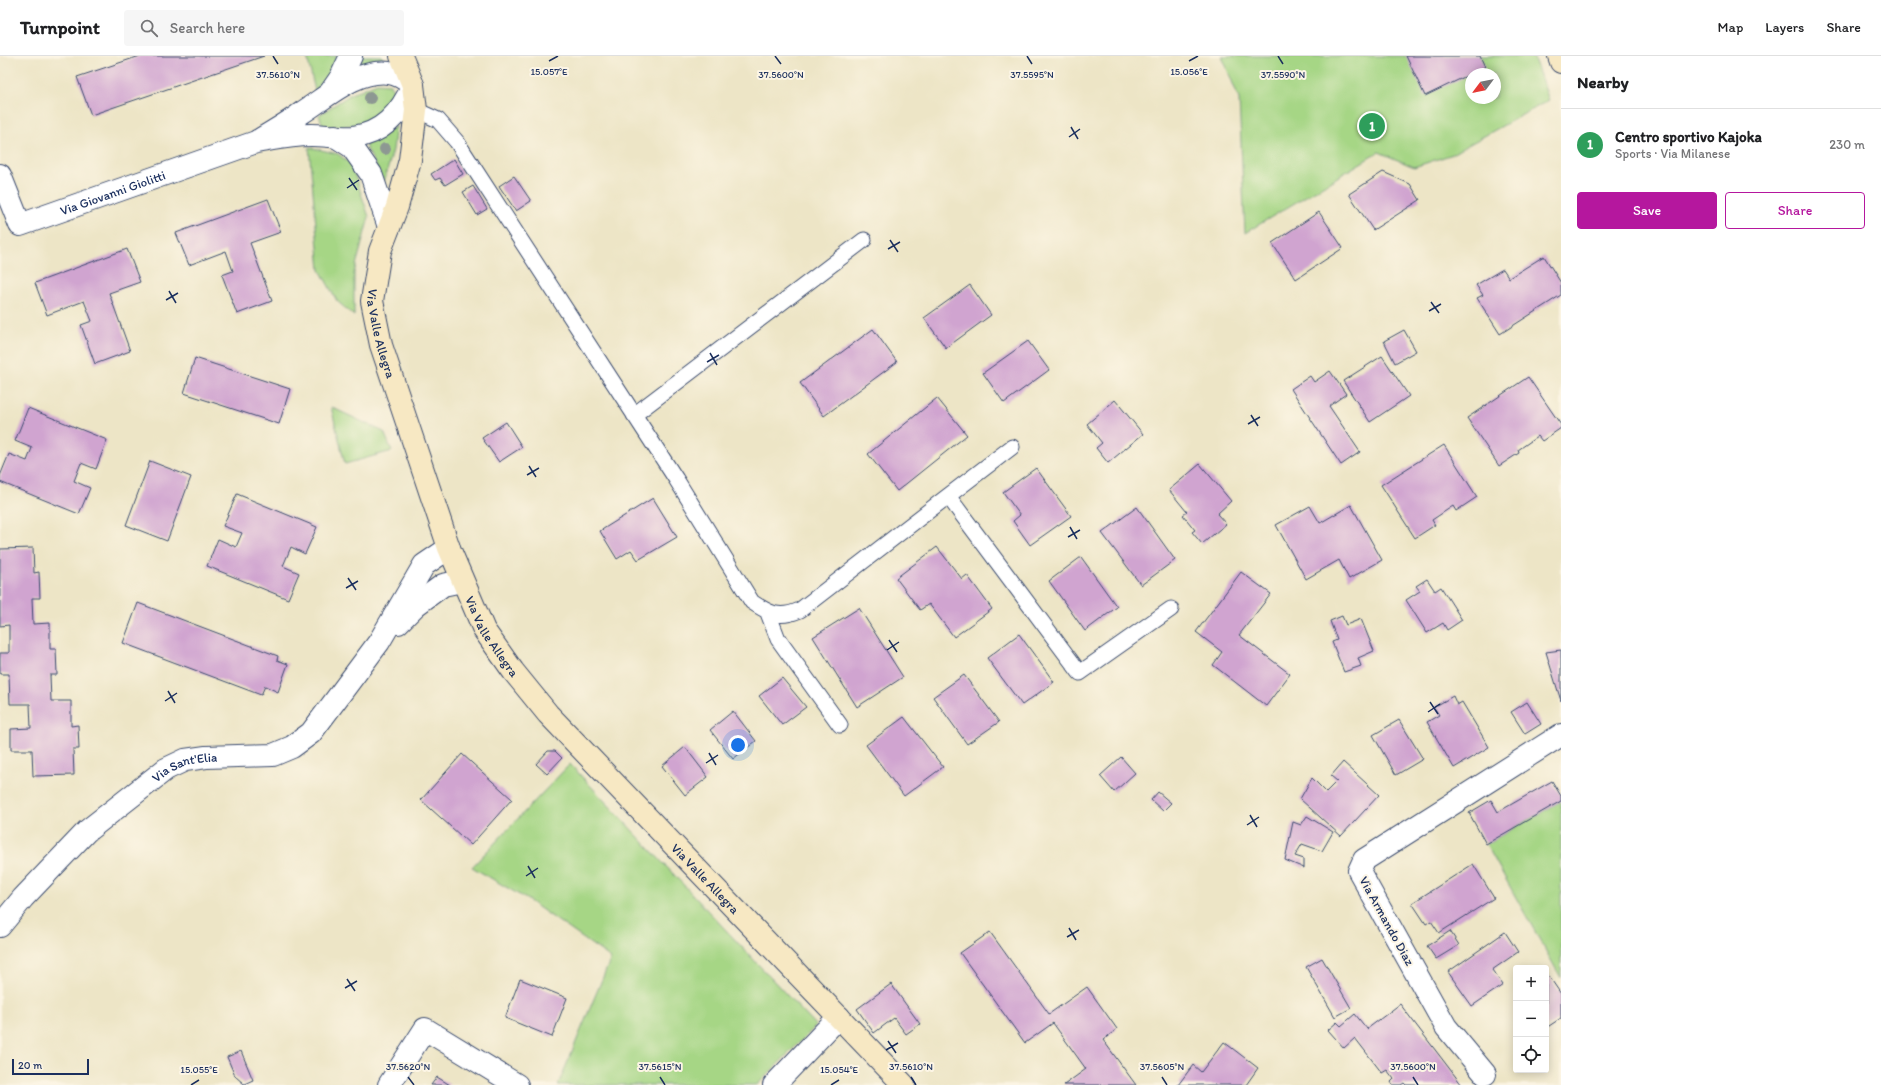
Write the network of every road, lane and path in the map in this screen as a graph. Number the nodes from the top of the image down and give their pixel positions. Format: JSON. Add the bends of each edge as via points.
{"nodes":[{"id":1,"x":351,"y":56,"type":"edge"},
{"id":2,"x":401,"y":56,"type":"edge"},
{"id":3,"x":1559,"y":56,"type":"edge"},
{"id":4,"x":1561,"y":62,"type":"edge"},
{"id":5,"x":413,"y":85,"type":"junction"},
{"id":6,"x":328,"y":95,"type":"junction"},
{"id":7,"x":416,"y":110,"type":"junction"},
{"id":8,"x":335,"y":136,"type":"junction"},
{"id":9,"x":256,"y":142,"type":"junction"},
{"id":10,"x":0,"y":175,"type":"edge"},
{"id":11,"x":389,"y":227,"type":"junction"},
{"id":12,"x":864,"y":240,"type":"dead end"},
{"id":13,"x":634,"y":415,"type":"junction"},
{"id":14,"x":1012,"y":447,"type":"dead end"},
{"id":15,"x":948,"y":496,"type":"junction"},
{"id":16,"x":449,"y":548,"type":"junction"},
{"id":17,"x":462,"y":581,"type":"junction"},
{"id":18,"x":1171,"y":608,"type":"dead end"},
{"id":19,"x":768,"y":613,"type":"junction"},
{"id":20,"x":379,"y":642,"type":"junction"},
{"id":21,"x":840,"y":725,"type":"dead end"},
{"id":22,"x":1561,"y":735,"type":"edge"},
{"id":23,"x":0,"y":926,"type":"edge"},
{"id":24,"x":839,"y":1017,"type":"junction"},
{"id":25,"x":1484,"y":1074,"type":"dead end"},
{"id":26,"x":389,"y":1085,"type":"edge"},
{"id":27,"x":516,"y":1085,"type":"edge"},
{"id":28,"x":774,"y":1085,"type":"edge"},
{"id":29,"x":904,"y":1085,"type":"edge"}],
"edges":[{"from":1,"to":6,"type":"street"},
{"from":2,"to":5,"type":"main road","name":"Via Valle Allegra"},
{"from":3,"to":4,"type":"main road"},
{"from":5,"to":6,"type":"street","via":[[401,76],[389,73],[374,74],[358,79]]},
{"from":5,"to":7,"type":"main road","name":"Via Valle Allegra"},
{"from":5,"to":8,"type":"street","via":[[401,110],[377,130],[353,137]]},
{"from":6,"to":9,"type":"street"},
{"from":7,"to":11,"type":"main road","name":"Via Valle Allegra","via":[[410,160]]},
{"from":7,"to":13,"type":"lane","via":[[438,120],[457,142]]},
{"from":8,"to":9,"type":"street","via":[[289,136]]},
{"from":8,"to":11,"type":"street","via":[[352,147],[371,174]]},
{"from":9,"to":10,"type":"street","name":"Via Giovanni Giolitti","via":[[20,225]]},
{"from":11,"to":16,"type":"main road","name":"Via Valle Allegra","via":[[380,251],[372,301],[381,345]]},
{"from":12,"to":13,"type":"lane"},
{"from":13,"to":19,"type":"lane","via":[[752,602]]},
{"from":14,"to":15,"type":"lane"},
{"from":15,"to":18,"type":"lane","via":[[1080,673]]},
{"from":15,"to":19,"type":"lane","via":[[800,610],[786,616]]},
{"from":16,"to":17,"type":"main road","name":"Via Valle Allegra"},
{"from":16,"to":20,"type":"street","via":[[424,565]]},
{"from":17,"to":20,"type":"street","via":[[443,585],[416,605]]},
{"from":17,"to":24,"type":"main road","name":"Via Valle Allegra","via":[[484,630],[548,714]]},
{"from":19,"to":21,"type":"lane","via":[[778,639]]},
{"from":20,"to":23,"type":"street","name":"Via Sant'Elia","via":[[311,733],[298,743],[273,755],[206,757],[185,760],[166,769],[87,831]]},
{"from":22,"to":25,"type":"street","name":"Via Armando Diaz","via":[[1364,860],[1359,871],[1446,1027]]},
{"from":24,"to":28,"type":"street"},
{"from":24,"to":29,"type":"main road","name":"Via Valle Allegra"},
{"from":26,"to":27,"type":"street","via":[[425,1029]]}]}
